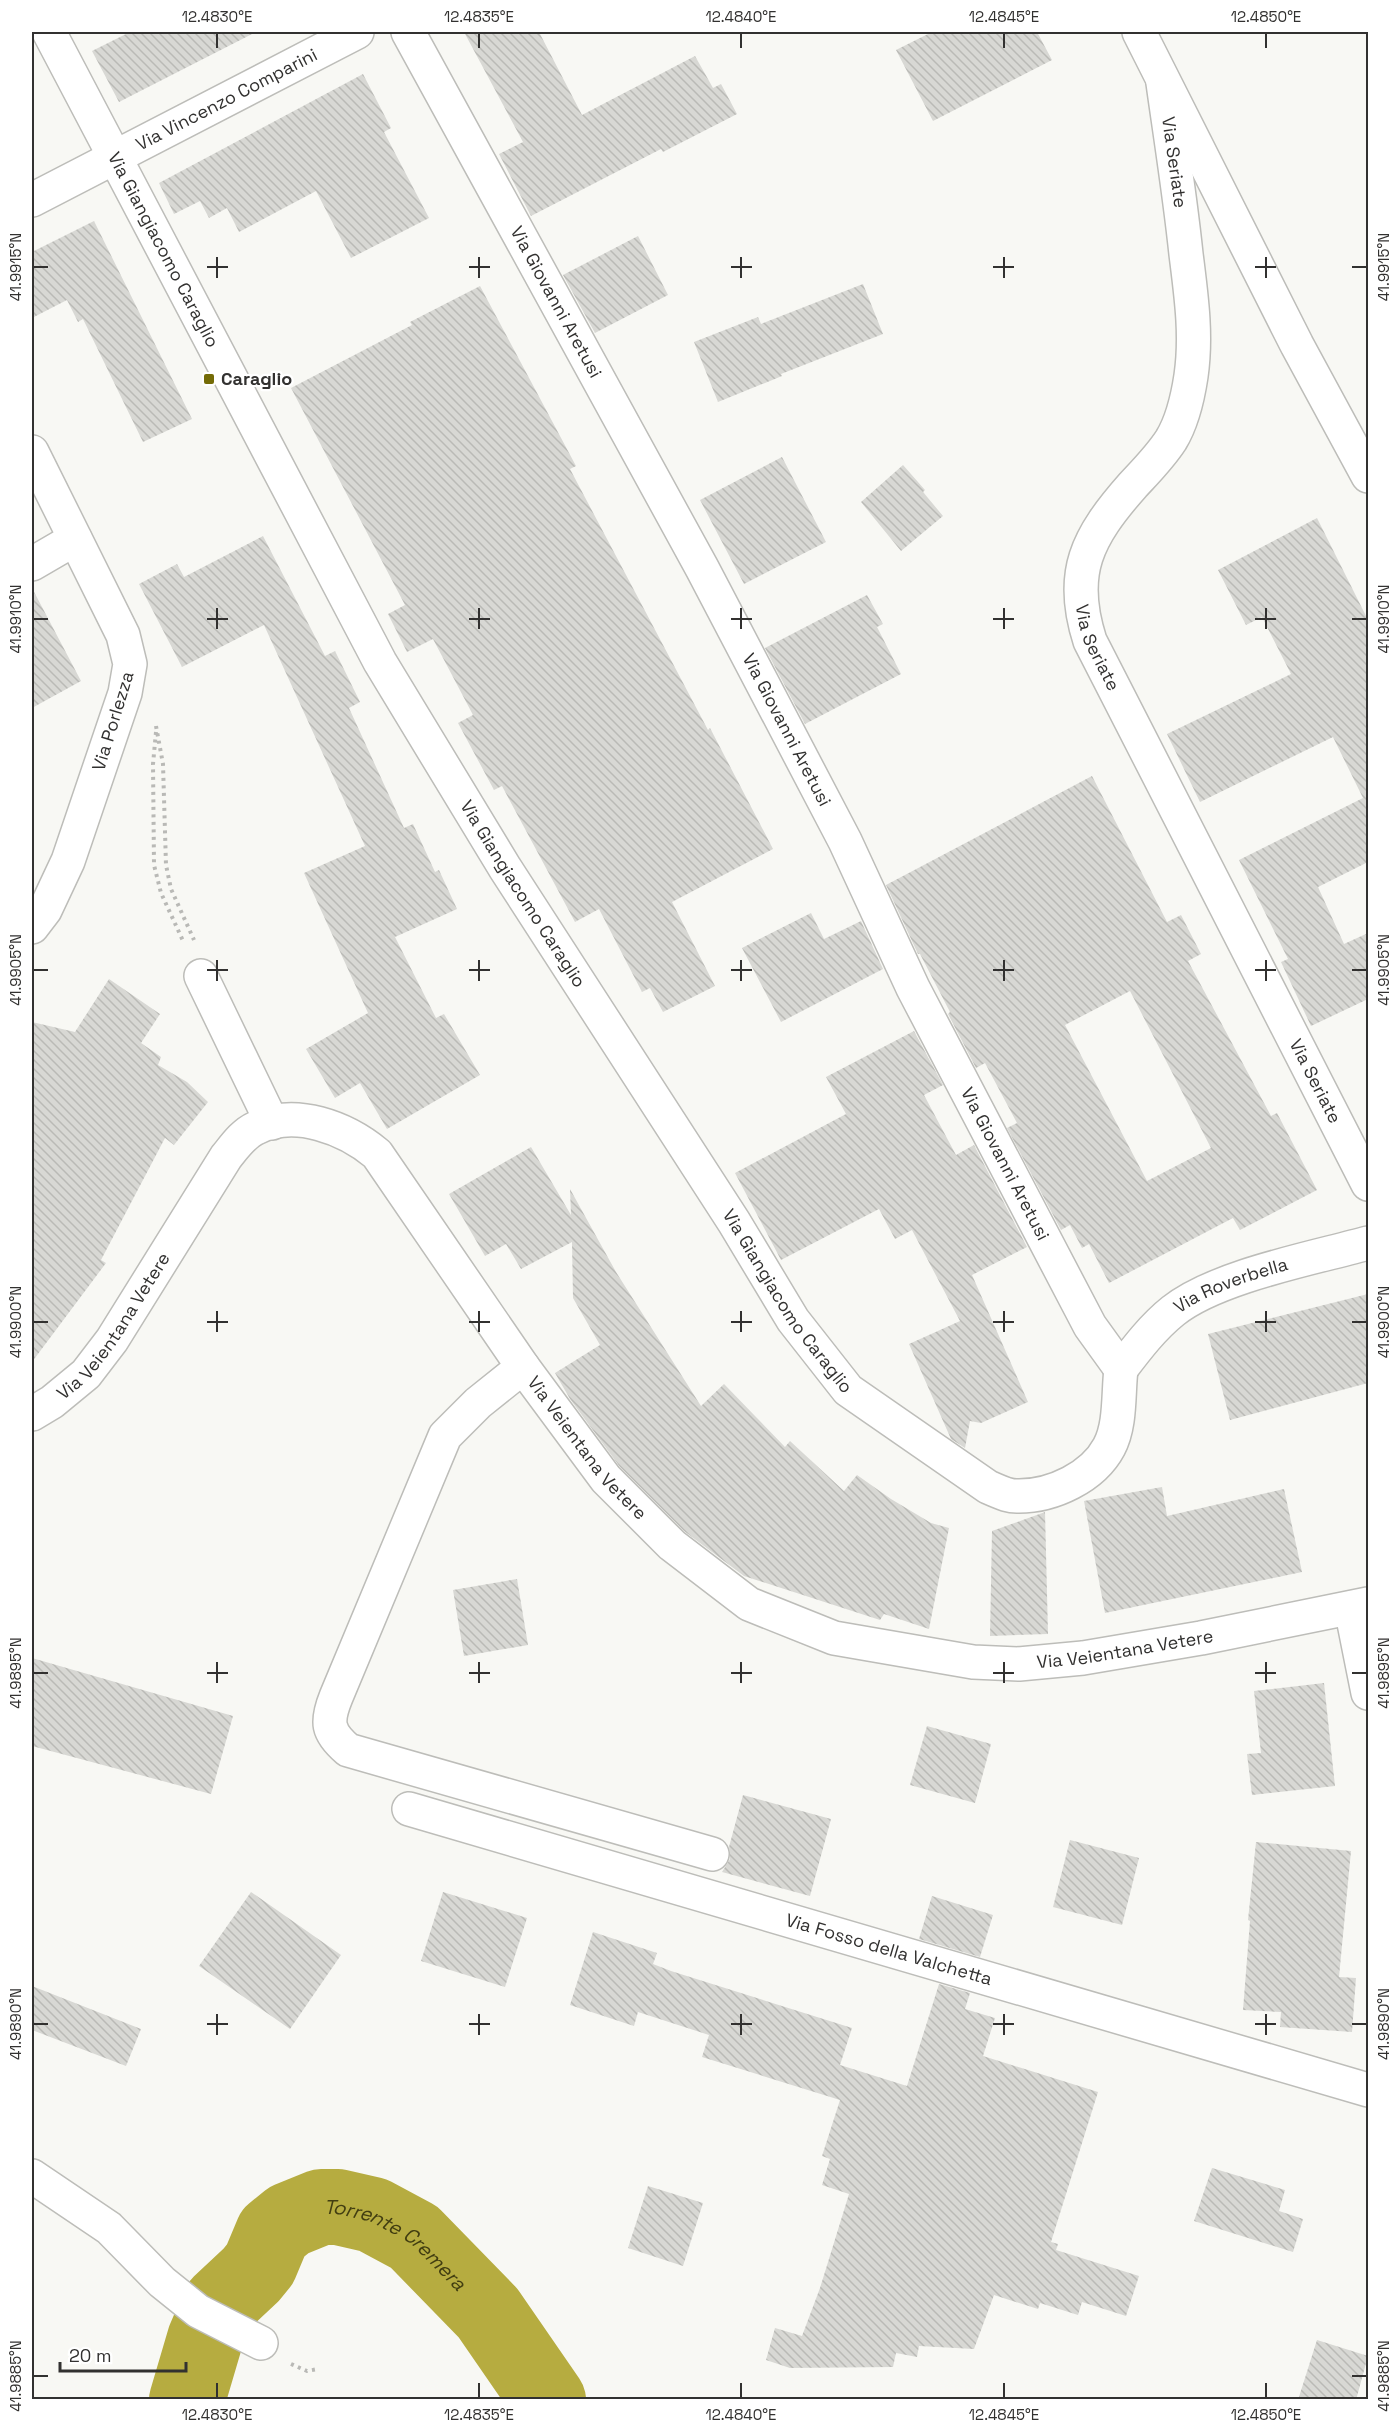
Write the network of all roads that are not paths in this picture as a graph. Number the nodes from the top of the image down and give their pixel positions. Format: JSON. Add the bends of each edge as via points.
{"nodes":[{"id":1,"x":50,"y":32,"type":"edge"},
{"id":2,"x":357,"y":32,"type":"edge"},
{"id":3,"x":408,"y":32,"type":"edge"},
{"id":4,"x":1139,"y":32,"type":"edge"},
{"id":5,"x":1163,"y":83,"type":"junction"},
{"id":6,"x":116,"y":156,"type":"junction"},
{"id":7,"x":32,"y":200,"type":"edge"},
{"id":8,"x":32,"y":452,"type":"edge"},
{"id":9,"x":1368,"y":476,"type":"edge"},
{"id":10,"x":75,"y":539,"type":"junction"},
{"id":11,"x":32,"y":564,"type":"edge"},
{"id":12,"x":32,"y":927,"type":"edge"},
{"id":13,"x":201,"y":976,"type":"road end"},
{"id":14,"x":272,"y":1123,"type":"junction"},
{"id":15,"x":1368,"y":1184,"type":"edge"},
{"id":16,"x":1368,"y":1243,"type":"edge"},
{"id":17,"x":523,"y":1367,"type":"junction"},
{"id":18,"x":1120,"y":1369,"type":"junction"},
{"id":19,"x":32,"y":1414,"type":"edge"},
{"id":20,"x":1360,"y":1606,"type":"edge"},
{"id":21,"x":1368,"y":1693,"type":"edge"},
{"id":22,"x":409,"y":1809,"type":"dead end"},
{"id":23,"x":712,"y":1854,"type":"dead end"},
{"id":24,"x":1368,"y":2090,"type":"edge"},
{"id":25,"x":32,"y":2176,"type":"edge"},
{"id":26,"x":261,"y":2343,"type":"dead end"}],
"edges":[{"from":1,"to":6,"type":"street","name":"Via Giangiacomo Caraglio"},
{"from":2,"to":6,"type":"street","name":"Via Vincenzo Comparini"},
{"from":3,"to":18,"type":"street","name":"Via Giovanni Aretusi","via":[[708,579],[1090,1326]]},
{"from":4,"to":5,"type":"street"},
{"from":5,"to":9,"type":"street"},
{"from":5,"to":15,"type":"street","name":"Via Seriate","via":[[1193,319],[1191,377],[1172,438],[1099,528],[1082,572],[1081,610],[1090,641]]},
{"from":6,"to":7,"type":"street","name":"Via Vincenzo Comparini"},
{"from":6,"to":18,"type":"street","name":"Via Giangiacomo Caraglio","via":[[380,662],[504,868],[734,1222],[793,1320],[848,1390],[988,1487],[1019,1497],[1048,1492],[1075,1481],[1098,1464],[1111,1445],[1116,1424]]},
{"from":8,"to":10,"type":"street","name":"Via Porlezza"},
{"from":10,"to":11,"type":"street"},
{"from":10,"to":12,"type":"street","name":"Via Porlezza","via":[[123,635],[130,664],[125,693],[68,861],[45,910]]},
{"from":13,"to":14,"type":"street"},
{"from":14,"to":17,"type":"street","name":"Via Veientana Vetere","via":[[288,1120],[337,1130],[377,1154]]},
{"from":14,"to":19,"type":"street","name":"Via Veientana Vetere","via":[[247,1134],[226,1157],[142,1295],[86,1374]]},
{"from":16,"to":18,"type":"street","name":"Via Roverbella","via":[[1248,1276],[1209,1291],[1174,1310]]},
{"from":17,"to":20,"type":"street","name":"Via Veientana Vetere","via":[[606,1479],[672,1545],[749,1604],[834,1638],[973,1662],[1019,1665],[1201,1638]]},
{"from":17,"to":23,"type":"street","via":[[445,1436],[336,1697],[329,1725],[335,1738],[348,1750]]},
{"from":20,"to":21,"type":"street"},
{"from":22,"to":24,"type":"street","name":"Via Fosso della Valchetta"},
{"from":25,"to":26,"type":"street","via":[[109,2228],[162,2282],[198,2311]]}]}
